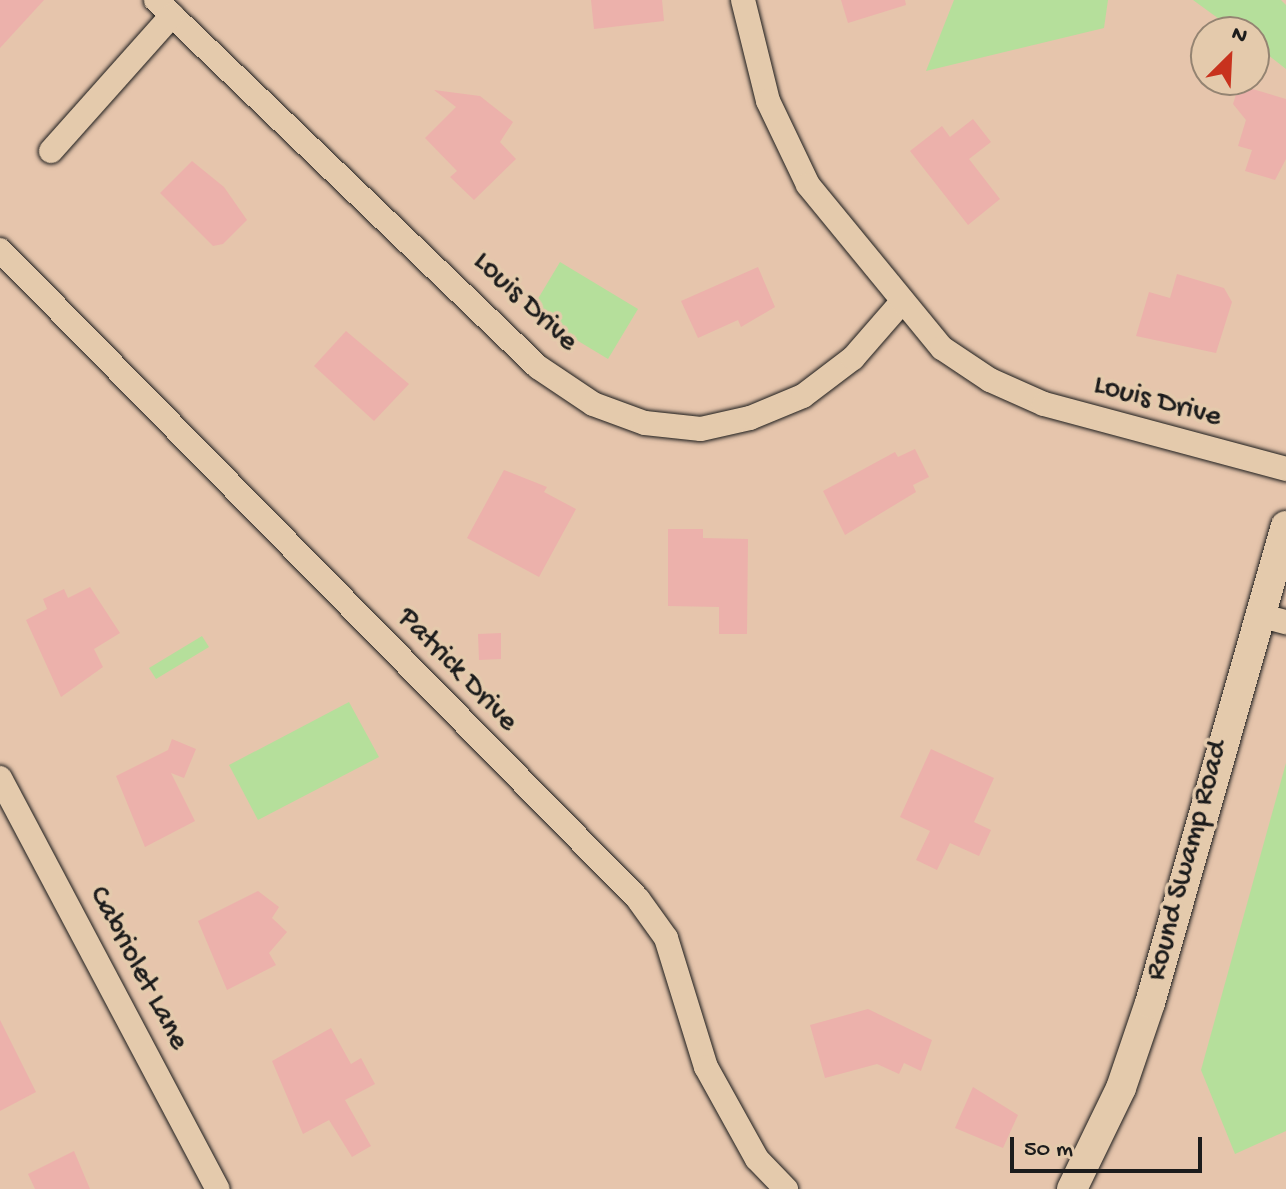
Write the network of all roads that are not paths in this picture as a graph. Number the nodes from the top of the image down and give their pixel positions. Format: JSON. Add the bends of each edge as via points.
{"nodes":[{"id":1,"x":743,"y":0,"type":"edge"},
{"id":2,"x":164,"y":8,"type":"edge"},
{"id":3,"x":51,"y":151,"type":"dead end"},
{"id":4,"x":0,"y":250,"type":"edge"},
{"id":5,"x":901,"y":303,"type":"junction"},
{"id":6,"x":1286,"y":469,"type":"edge"},
{"id":7,"x":1286,"y":526,"type":"edge"},
{"id":8,"x":1272,"y":619,"type":"edge"},
{"id":9,"x":0,"y":778,"type":"edge"},
{"id":10,"x":218,"y":1189,"type":"edge"},
{"id":11,"x":786,"y":1189,"type":"edge"},
{"id":12,"x":1072,"y":1189,"type":"edge"}],
"edges":[{"from":1,"to":5,"type":"street","name":"Louis Drive","via":[[768,101],[808,185]]},
{"from":2,"to":3,"type":"street"},
{"from":2,"to":5,"type":"street","name":"Louis Drive","via":[[538,367],[593,404],[645,423],[701,429],[750,418],[803,396],[840,368]]},
{"from":4,"to":11,"type":"street","name":"Patrick Drive","via":[[638,899],[666,938],[706,1067],[757,1159]]},
{"from":5,"to":6,"type":"street","name":"Louis Drive","via":[[942,348],[990,380],[1044,404]]},
{"from":7,"to":8,"type":"street","name":"Round Swamp Road"},
{"from":8,"to":12,"type":"street","name":"Round Swamp Road","via":[[1121,1088]]},
{"from":9,"to":10,"type":"street","name":"Cabriolet Lane"}]}
